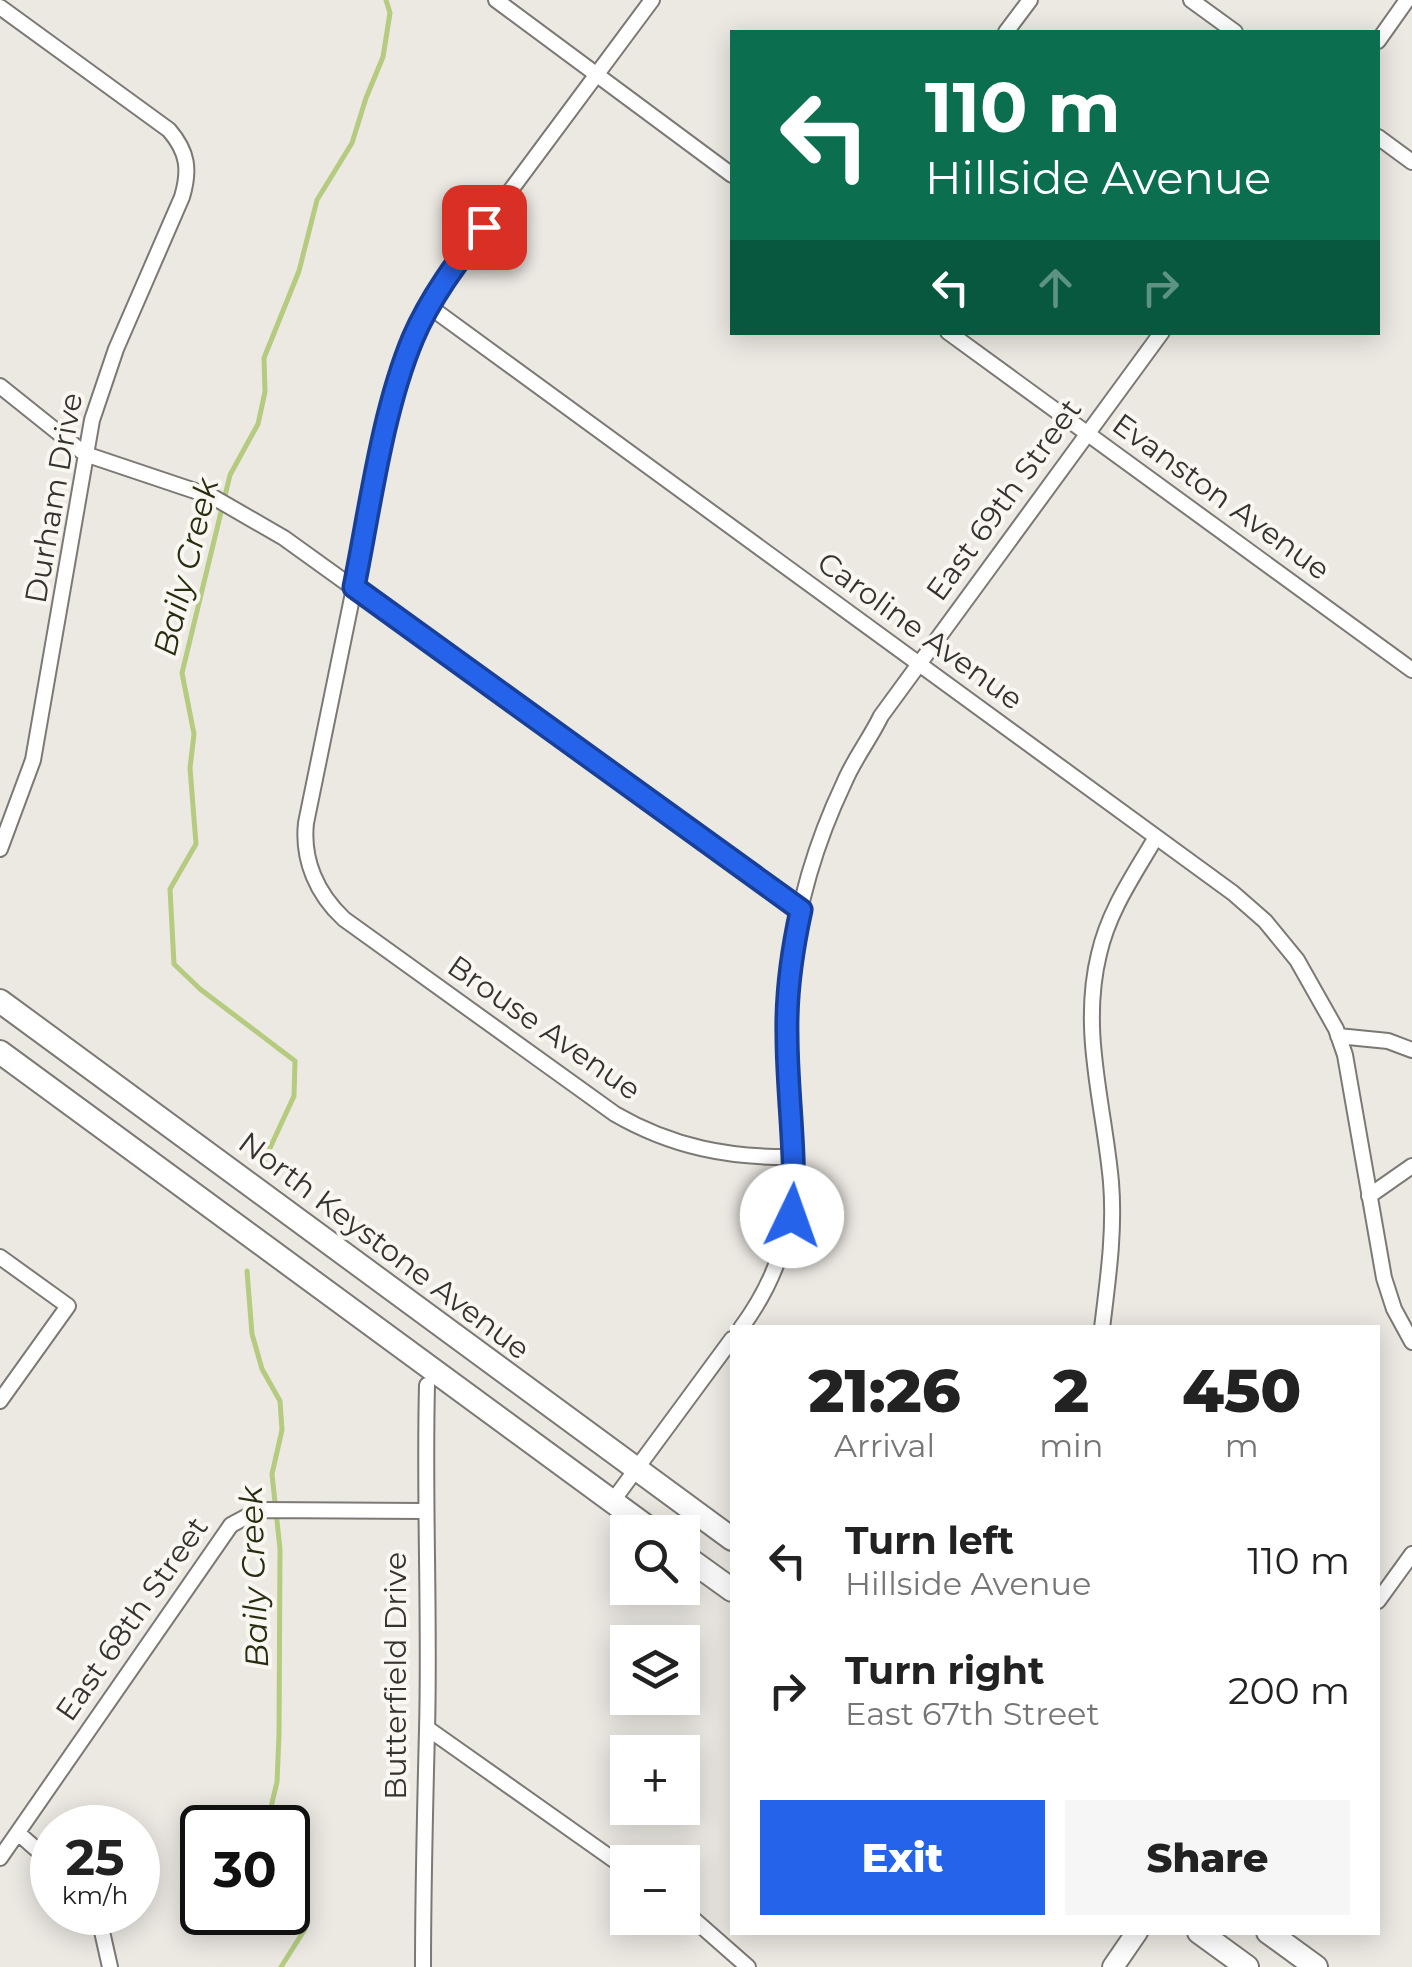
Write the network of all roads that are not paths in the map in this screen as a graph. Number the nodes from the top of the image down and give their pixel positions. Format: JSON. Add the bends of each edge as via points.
{"nodes":[{"id":1,"x":496,"y":0,"type":"edge"},
{"id":2,"x":652,"y":0,"type":"edge"},
{"id":3,"x":1030,"y":0,"type":"edge"},
{"id":4,"x":1190,"y":0,"type":"edge"},
{"id":5,"x":1407,"y":0,"type":"edge"},
{"id":6,"x":0,"y":6,"type":"edge"},
{"id":7,"x":1008,"y":30,"type":"edge"},
{"id":8,"x":1232,"y":30,"type":"edge"},
{"id":9,"x":1380,"y":38,"type":"edge"},
{"id":10,"x":597,"y":75,"type":"junction"},
{"id":11,"x":1380,"y":138,"type":"edge"},
{"id":12,"x":1412,"y":162,"type":"edge"},
{"id":13,"x":730,"y":174,"type":"edge"},
{"id":14,"x":430,"y":306,"type":"junction"},
{"id":15,"x":952,"y":335,"type":"edge"},
{"id":16,"x":1160,"y":335,"type":"edge"},
{"id":17,"x":0,"y":386,"type":"edge"},
{"id":18,"x":1087,"y":433,"type":"junction"},
{"id":19,"x":85,"y":454,"type":"junction"},
{"id":20,"x":354,"y":587,"type":"junction"},
{"id":21,"x":917,"y":664,"type":"junction"},
{"id":22,"x":1412,"y":670,"type":"edge"},
{"id":23,"x":1156,"y":837,"type":"junction"},
{"id":24,"x":0,"y":848,"type":"edge"},
{"id":25,"x":801,"y":910,"type":"junction"},
{"id":26,"x":0,"y":1001,"type":"edge"},
{"id":27,"x":1338,"y":1036,"type":"junction"},
{"id":28,"x":1412,"y":1050,"type":"edge"},
{"id":29,"x":0,"y":1052,"type":"edge"},
{"id":30,"x":794,"y":1156,"type":"junction"},
{"id":31,"x":1412,"y":1166,"type":"edge"},
{"id":32,"x":1369,"y":1196,"type":"junction"},
{"id":33,"x":0,"y":1257,"type":"edge"},
{"id":34,"x":743,"y":1325,"type":"edge"},
{"id":35,"x":1102,"y":1325,"type":"edge"},
{"id":36,"x":730,"y":1342,"type":"edge"},
{"id":37,"x":1412,"y":1342,"type":"edge"},
{"id":38,"x":427,"y":1385,"type":"dead end"},
{"id":39,"x":0,"y":1401,"type":"edge"},
{"id":40,"x":636,"y":1469,"type":"junction"},
{"id":41,"x":612,"y":1502,"type":"junction"},
{"id":42,"x":424,"y":1511,"type":"junction"},
{"id":43,"x":630,"y":1515,"type":"edge"},
{"id":44,"x":730,"y":1539,"type":"edge"},
{"id":45,"x":1412,"y":1554,"type":"edge"},
{"id":46,"x":700,"y":1567,"type":"edge"},
{"id":47,"x":730,"y":1589,"type":"edge"},
{"id":48,"x":1380,"y":1598,"type":"edge"},
{"id":49,"x":427,"y":1728,"type":"junction"},
{"id":50,"x":18,"y":1833,"type":"junction"},
{"id":51,"x":30,"y":1844,"type":"edge"},
{"id":52,"x":610,"y":1857,"type":"edge"},
{"id":53,"x":0,"y":1858,"type":"edge"},
{"id":54,"x":700,"y":1926,"type":"edge"},
{"id":55,"x":103,"y":1935,"type":"edge"},
{"id":56,"x":1135,"y":1935,"type":"edge"},
{"id":57,"x":1203,"y":1935,"type":"edge"},
{"id":58,"x":1272,"y":1935,"type":"edge"},
{"id":59,"x":110,"y":1967,"type":"edge"},
{"id":60,"x":423,"y":1967,"type":"edge"},
{"id":61,"x":748,"y":1967,"type":"edge"},
{"id":62,"x":1113,"y":1967,"type":"edge"},
{"id":63,"x":1246,"y":1967,"type":"edge"},
{"id":64,"x":1316,"y":1967,"type":"edge"}],
"edges":[{"from":1,"to":10,"type":"street"},
{"from":2,"to":10,"type":"street"},
{"from":3,"to":7,"type":"street"},
{"from":4,"to":8,"type":"street"},
{"from":5,"to":9,"type":"street"},
{"from":6,"to":19,"type":"street","name":"Durham Drive","via":[[169,130],[188,166],[182,196],[106,376]]},
{"from":10,"to":13,"type":"street"},
{"from":10,"to":14,"type":"street"},
{"from":11,"to":12,"type":"street"},
{"from":14,"to":20,"type":"street","via":[[396,390]]},
{"from":14,"to":21,"type":"street","name":"Caroline Avenue"},
{"from":15,"to":18,"type":"street","name":"Evanston Avenue"},
{"from":16,"to":18,"type":"street","name":"East 69th Street"},
{"from":17,"to":19,"type":"street"},
{"from":18,"to":21,"type":"street","name":"East 69th Street"},
{"from":18,"to":22,"type":"street","name":"Evanston Avenue"},
{"from":19,"to":20,"type":"street","via":[[214,497]]},
{"from":19,"to":24,"type":"street","name":"Durham Drive","via":[[33,760]]},
{"from":20,"to":25,"type":"street"},
{"from":20,"to":30,"type":"street","name":"Brouse Avenue","via":[[306,822],[308,861],[325,898],[344,919],[644,1130],[743,1157]]},
{"from":21,"to":23,"type":"street","name":"Caroline Avenue"},
{"from":21,"to":25,"type":"street","name":"East 69th Street","via":[[844,782]]},
{"from":23,"to":27,"type":"street","name":"Caroline Avenue","via":[[1274,931],[1307,974]]},
{"from":23,"to":35,"type":"street","via":[[1112,913],[1092,996],[1093,1064],[1111,1185]]},
{"from":25,"to":30,"type":"street","name":"East 69th Street","via":[[786,1035]]},
{"from":26,"to":40,"type":"main road","name":"North Keystone Avenue"},
{"from":27,"to":28,"type":"street"},
{"from":27,"to":32,"type":"street","name":"Caroline Avenue"},
{"from":29,"to":41,"type":"main road"},
{"from":30,"to":34,"type":"street","name":"East 69th Street","via":[[784,1248]]},
{"from":31,"to":32,"type":"street"},
{"from":32,"to":37,"type":"street","name":"Caroline Avenue","via":[[1384,1278]]},
{"from":33,"to":39,"type":"street","via":[[68,1306]]},
{"from":36,"to":40,"type":"street"},
{"from":38,"to":42,"type":"street","name":"Butterfield Drive"},
{"from":40,"to":41,"type":"street"},
{"from":40,"to":44,"type":"main road","name":"North Keystone Avenue"},
{"from":41,"to":43,"type":"main road"},
{"from":42,"to":49,"type":"street","name":"Butterfield Drive"},
{"from":42,"to":50,"type":"street","name":"East 68th Street","via":[[315,1508],[243,1516],[221,1536]]},
{"from":45,"to":48,"type":"street"},
{"from":46,"to":47,"type":"main road"},
{"from":49,"to":52,"type":"street"},
{"from":49,"to":60,"type":"street","name":"Butterfield Drive"},
{"from":50,"to":51,"type":"street"},
{"from":50,"to":53,"type":"street","name":"East 68th Street"},
{"from":54,"to":61,"type":"street"},
{"from":55,"to":59,"type":"street"},
{"from":56,"to":62,"type":"main road"},
{"from":57,"to":63,"type":"main road"},
{"from":58,"to":64,"type":"main road"}]}
